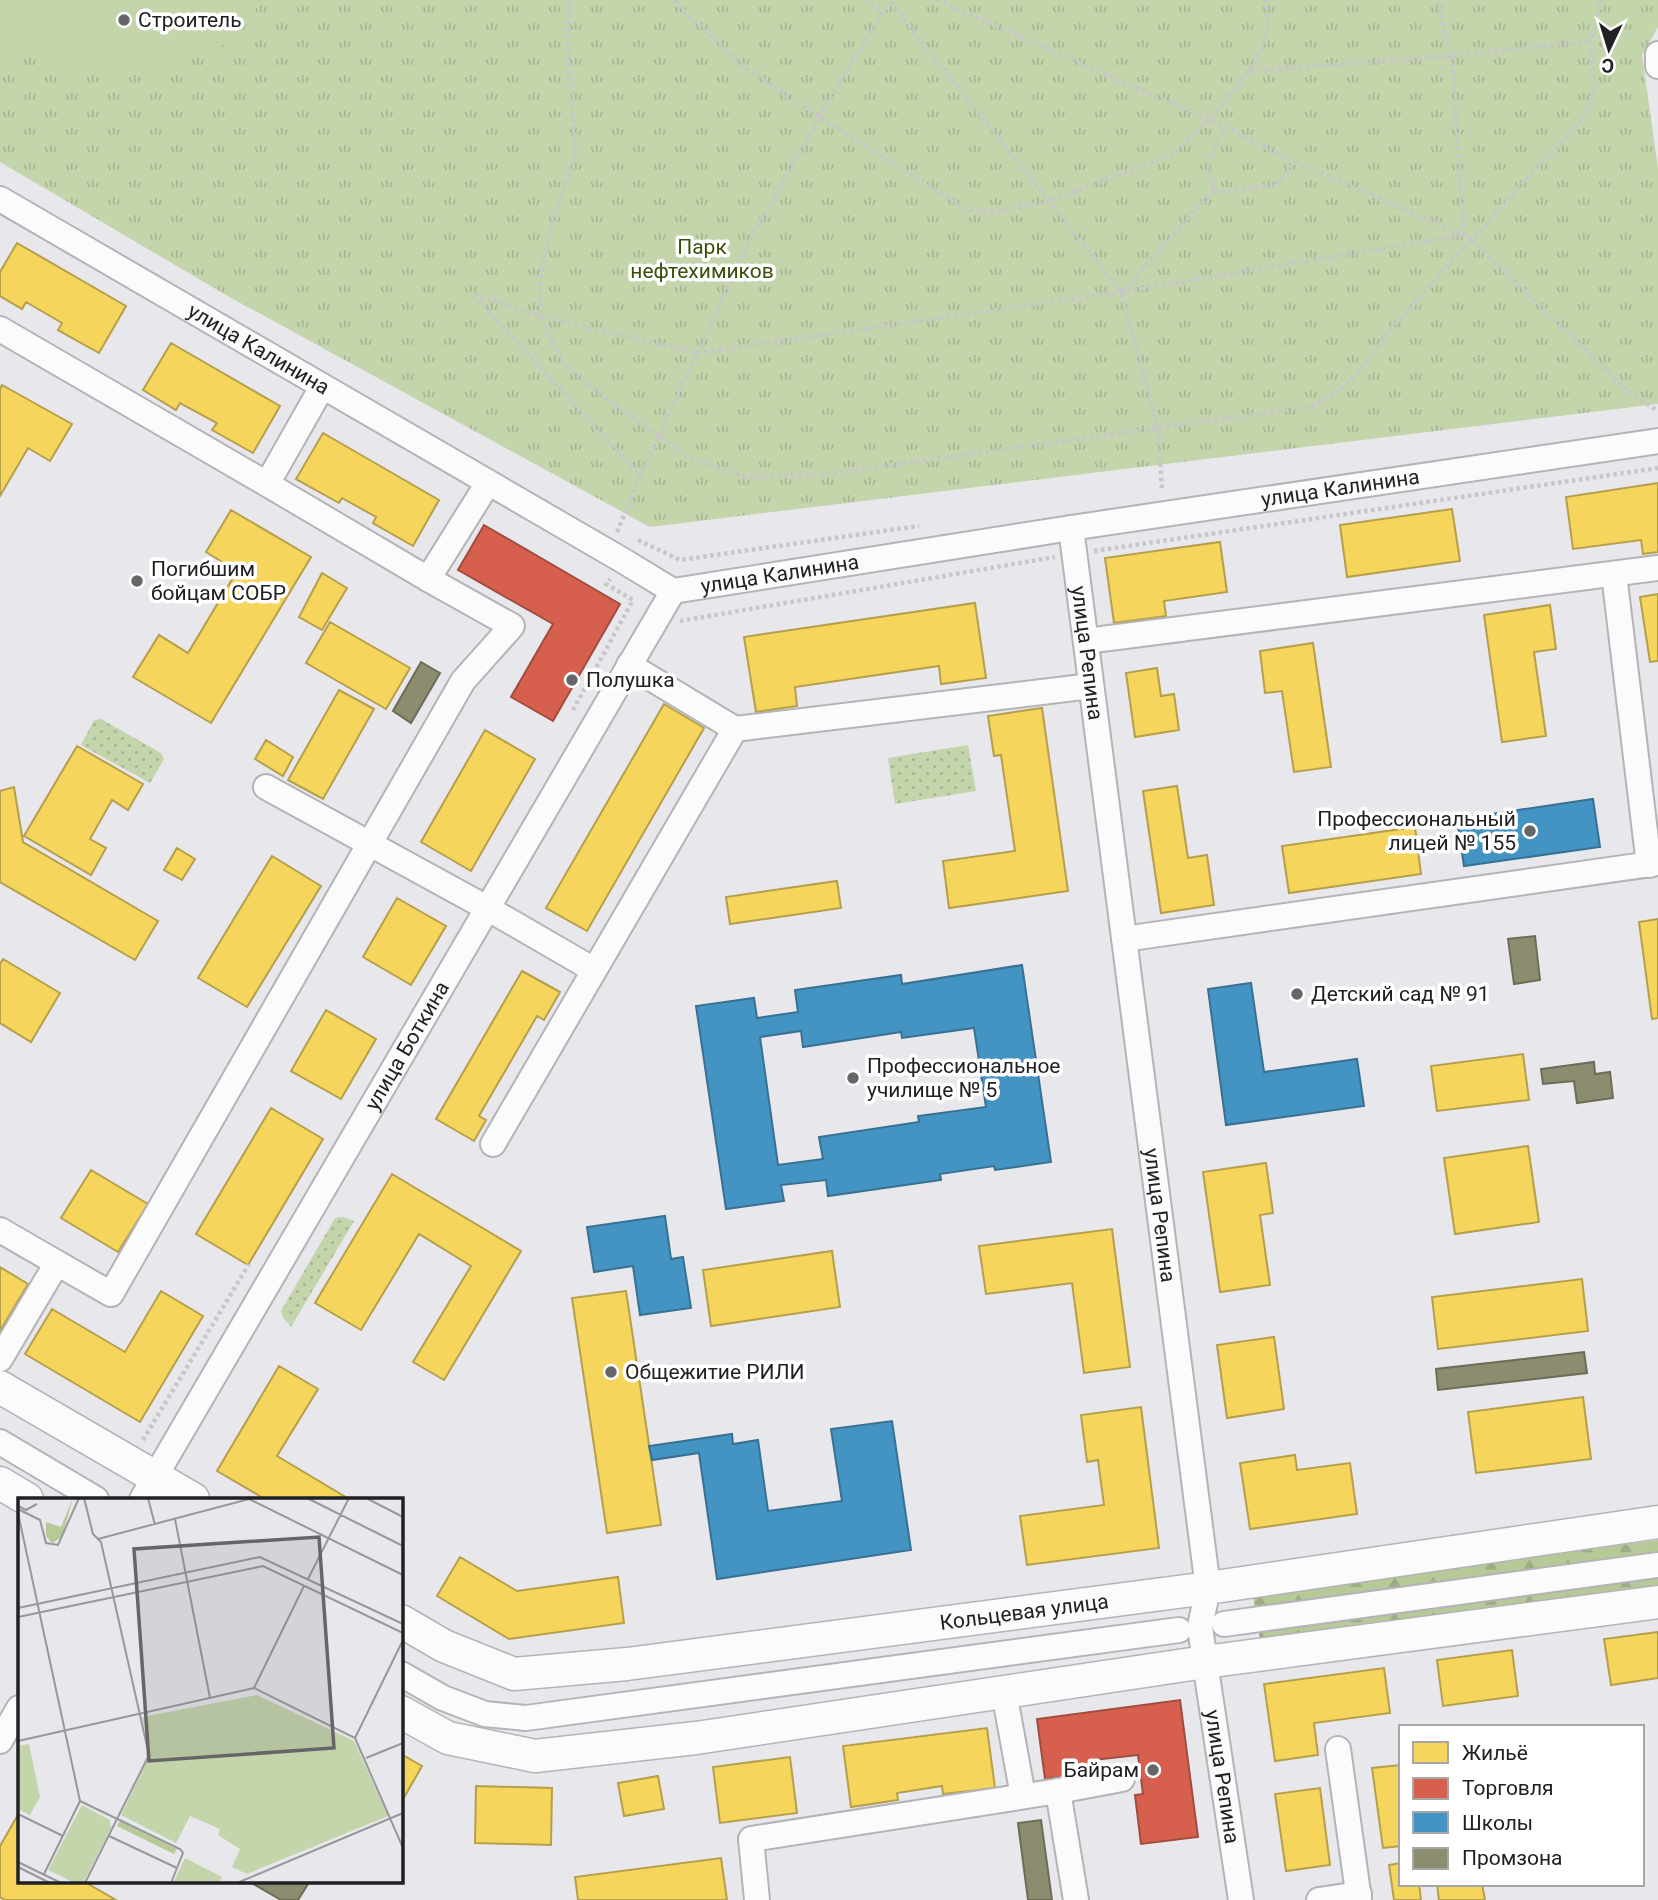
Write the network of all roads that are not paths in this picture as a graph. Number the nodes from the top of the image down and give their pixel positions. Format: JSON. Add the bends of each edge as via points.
{"nodes":[{"id":1,"x":1658,"y":54,"type":"edge"},
{"id":2,"x":1658,"y":66,"type":"edge"},
{"id":3,"x":1,"y":202,"type":"edge"},
{"id":4,"x":0,"y":329,"type":"edge"},
{"id":5,"x":323,"y":387,"type":"junction"},
{"id":6,"x":1658,"y":441,"type":"edge"},
{"id":7,"x":488,"y":483,"type":"junction"},
{"id":8,"x":267,"y":484,"type":"junction"},
{"id":9,"x":1071,"y":528,"type":"junction"},
{"id":10,"x":1658,"y":568,"type":"edge"},
{"id":11,"x":1614,"y":574,"type":"junction"},
{"id":12,"x":428,"y":579,"type":"junction"},
{"id":13,"x":673,"y":591,"type":"junction"},
{"id":14,"x":1086,"y":641,"type":"junction"},
{"id":15,"x":629,"y":666,"type":"junction"},
{"id":16,"x":1091,"y":686,"type":"junction"},
{"id":17,"x":735,"y":729,"type":"junction"},
{"id":18,"x":266,"y":787,"type":"dead end"},
{"id":19,"x":369,"y":844,"type":"junction"},
{"id":20,"x":1653,"y":864,"type":"edge"},
{"id":21,"x":487,"y":908,"type":"junction"},
{"id":22,"x":1124,"y":939,"type":"junction"},
{"id":23,"x":594,"y":970,"type":"junction"},
{"id":24,"x":493,"y":1144,"type":"dead end"},
{"id":25,"x":0,"y":1230,"type":"edge"},
{"id":26,"x":57,"y":1264,"type":"junction"},
{"id":27,"x":0,"y":1359,"type":"edge"},
{"id":28,"x":0,"y":1387,"type":"edge"},
{"id":29,"x":0,"y":1442,"type":"edge"},
{"id":30,"x":0,"y":1483,"type":"edge"},
{"id":31,"x":148,"y":1488,"type":"edge"},
{"id":32,"x":25,"y":1498,"type":"edge"},
{"id":33,"x":94,"y":1498,"type":"edge"},
{"id":34,"x":189,"y":1498,"type":"edge"},
{"id":35,"x":1658,"y":1522,"type":"edge"},
{"id":36,"x":1658,"y":1565,"type":"edge"},
{"id":37,"x":1208,"y":1588,"type":"junction"},
{"id":38,"x":1658,"y":1602,"type":"edge"},
{"id":39,"x":402,"y":1622,"type":"edge"},
{"id":40,"x":1224,"y":1624,"type":"dead end"},
{"id":41,"x":1179,"y":1630,"type":"dead end"},
{"id":42,"x":1205,"y":1662,"type":"junction"},
{"id":43,"x":402,"y":1675,"type":"edge"},
{"id":44,"x":1004,"y":1692,"type":"junction"},
{"id":45,"x":18,"y":1711,"type":"edge"},
{"id":46,"x":402,"y":1713,"type":"edge"},
{"id":47,"x":0,"y":1741,"type":"edge"},
{"id":48,"x":1338,"y":1749,"type":"dead end"},
{"id":49,"x":1122,"y":1779,"type":"dead end"},
{"id":50,"x":1058,"y":1791,"type":"junction"},
{"id":51,"x":1023,"y":1796,"type":"junction"},
{"id":52,"x":1359,"y":1897,"type":"edge"},
{"id":53,"x":757,"y":1900,"type":"edge"},
{"id":54,"x":1076,"y":1900,"type":"edge"},
{"id":55,"x":1241,"y":1900,"type":"edge"},
{"id":56,"x":1319,"y":1900,"type":"edge"}],
"edges":[{"from":1,"to":2,"type":"street"},
{"from":3,"to":5,"type":"street","name":"улица Калинина"},
{"from":4,"to":8,"type":"street"},
{"from":5,"to":7,"type":"street","name":"улица Калинина"},
{"from":5,"to":8,"type":"street"},
{"from":6,"to":9,"type":"street","name":"улица Калинина"},
{"from":7,"to":12,"type":"street"},
{"from":7,"to":13,"type":"street","name":"улица Калинина"},
{"from":8,"to":12,"type":"street"},
{"from":9,"to":13,"type":"street","name":"улица Калинина"},
{"from":9,"to":14,"type":"street","name":"улица Репина"},
{"from":10,"to":11,"type":"street"},
{"from":11,"to":14,"type":"street"},
{"from":11,"to":20,"type":"street"},
{"from":12,"to":19,"type":"street","via":[[512,626],[463,681]]},
{"from":13,"to":15,"type":"street","name":"улица Боткина"},
{"from":14,"to":16,"type":"street","name":"улица Репина"},
{"from":15,"to":17,"type":"street"},
{"from":15,"to":21,"type":"street","name":"улица Боткина"},
{"from":16,"to":17,"type":"street"},
{"from":16,"to":22,"type":"street","name":"улица Репина"},
{"from":17,"to":23,"type":"street"},
{"from":18,"to":19,"type":"street"},
{"from":19,"to":21,"type":"street"},
{"from":19,"to":26,"type":"street","via":[[111,1294]]},
{"from":20,"to":22,"type":"street"},
{"from":21,"to":23,"type":"street"},
{"from":21,"to":31,"type":"street","name":"улица Боткина"},
{"from":22,"to":37,"type":"street","name":"улица Репина"},
{"from":23,"to":24,"type":"street"},
{"from":25,"to":26,"type":"street"},
{"from":26,"to":27,"type":"street"},
{"from":28,"to":31,"type":"main road"},
{"from":29,"to":33,"type":"street"},
{"from":30,"to":32,"type":"main road"},
{"from":31,"to":34,"type":"main road"},
{"from":35,"to":37,"type":"main road","name":"Кольцевая улица"},
{"from":36,"to":40,"type":"street"},
{"from":37,"to":39,"type":"main road","name":"Кольцевая улица","via":[[627,1664],[514,1674],[444,1646]]},
{"from":37,"to":42,"type":"street","name":"улица Репина","via":[[1200,1627]]},
{"from":38,"to":42,"type":"main road"},
{"from":41,"to":43,"type":"street","via":[[526,1718],[485,1714],[443,1698]]},
{"from":42,"to":44,"type":"main road"},
{"from":42,"to":55,"type":"street","name":"улица Репина"},
{"from":44,"to":46,"type":"main road","via":[[696,1738],[535,1756],[448,1738]]},
{"from":44,"to":51,"type":"street"},
{"from":45,"to":47,"type":"street"},
{"from":48,"to":52,"type":"street"},
{"from":49,"to":50,"type":"street"},
{"from":50,"to":51,"type":"street"},
{"from":50,"to":54,"type":"street"},
{"from":51,"to":53,"type":"street","via":[[751,1839]]},
{"from":52,"to":56,"type":"street"}]}
